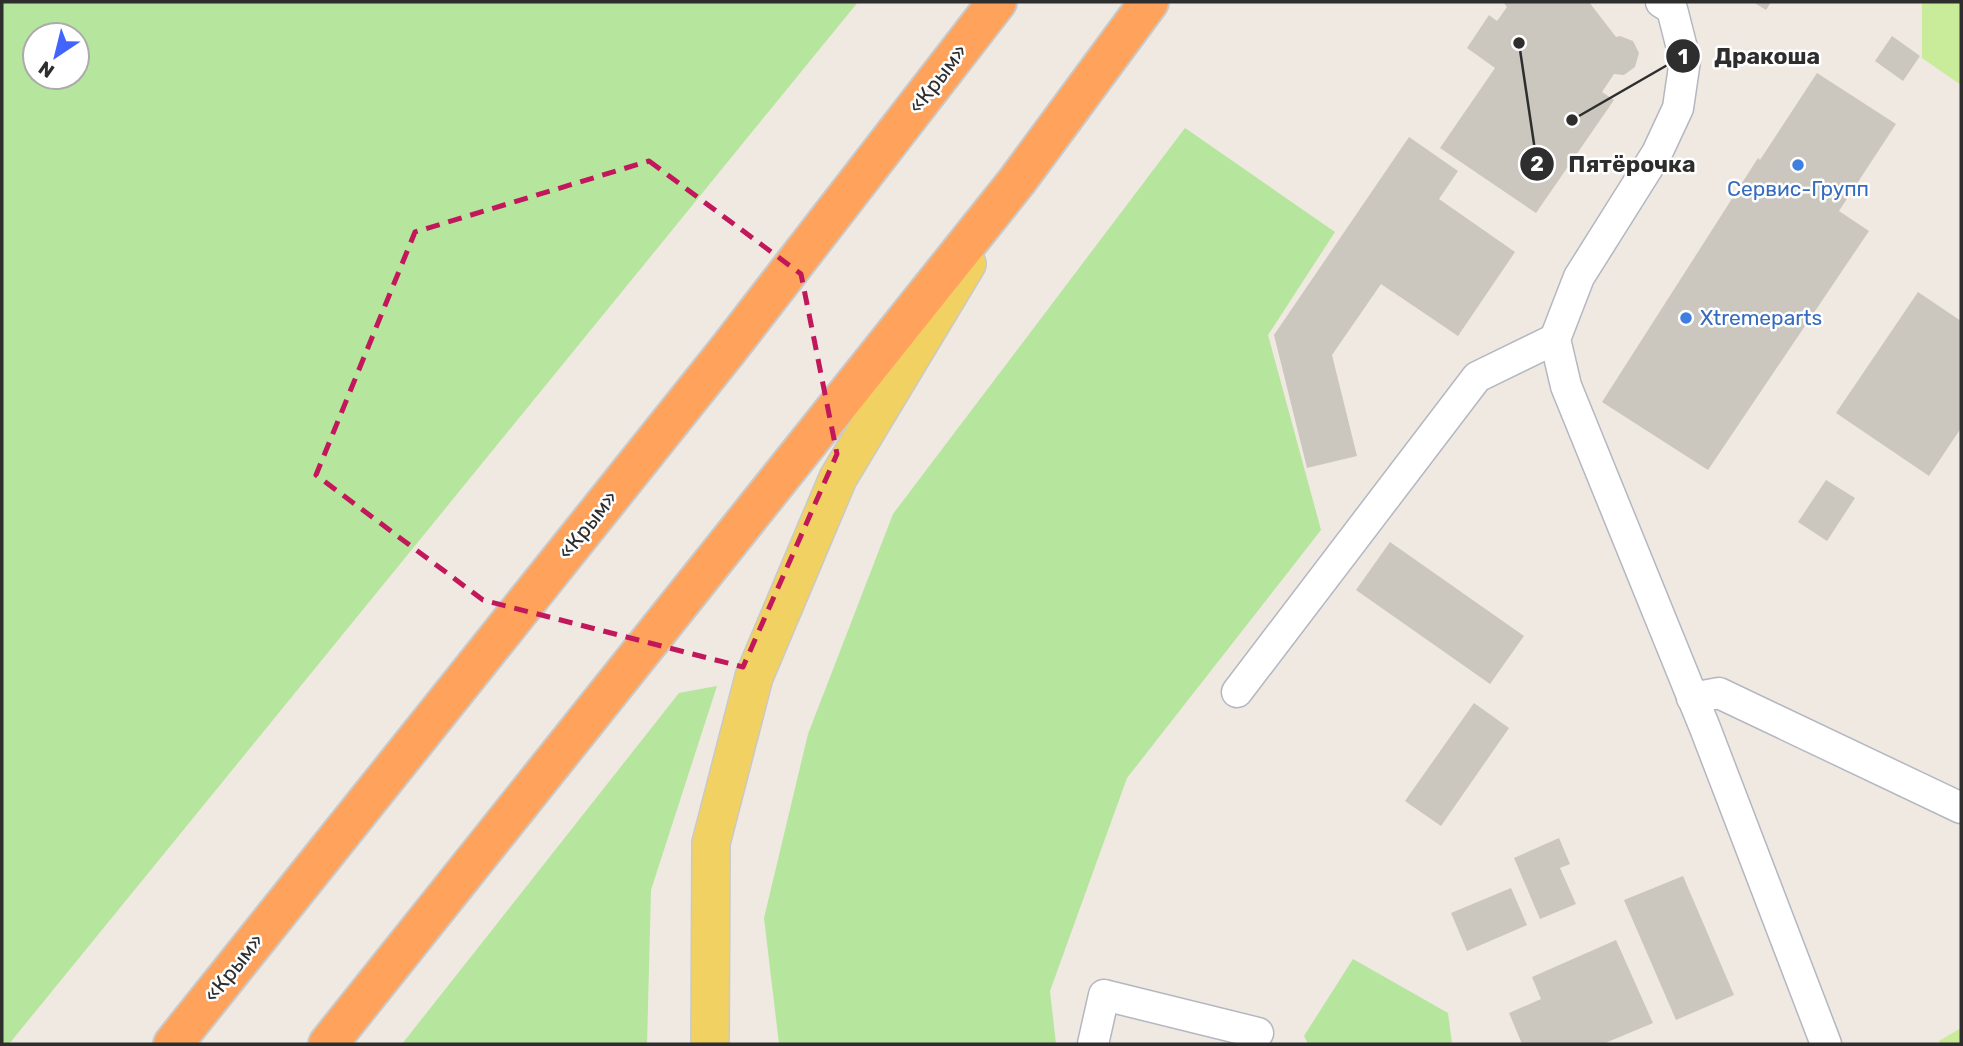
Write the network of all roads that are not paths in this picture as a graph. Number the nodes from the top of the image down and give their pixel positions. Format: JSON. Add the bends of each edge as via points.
{"nodes":[{"id":1,"x":997,"y":2,"type":"edge"},
{"id":2,"x":1149,"y":2,"type":"edge"},
{"id":3,"x":1661,"y":2,"type":"edge"},
{"id":4,"x":1017,"y":181,"type":"junction"},
{"id":5,"x":1555,"y":339,"type":"junction"},
{"id":6,"x":1237,"y":692,"type":"dead end"},
{"id":7,"x":1692,"y":698,"type":"junction"},
{"id":8,"x":1961,"y":808,"type":"edge"},
{"id":9,"x":1258,"y":1033,"type":"dead end"},
{"id":10,"x":173,"y":1044,"type":"edge"},
{"id":11,"x":328,"y":1044,"type":"edge"},
{"id":12,"x":710,"y":1044,"type":"edge"},
{"id":13,"x":1093,"y":1044,"type":"edge"},
{"id":14,"x":1826,"y":1044,"type":"edge"}],
"edges":[{"from":1,"to":10,"type":"highway","name":"«Крым»","via":[[727,351]]},
{"from":2,"to":4,"type":"highway"},
{"from":3,"to":5,"type":"lane","via":[[1672,9],[1685,60],[1678,108],[1657,153],[1579,277]]},
{"from":4,"to":11,"type":"highway"},
{"from":4,"to":12,"type":"main road","via":[[838,478],[754,677],[711,844]]},
{"from":5,"to":6,"type":"lane","via":[[1477,377]]},
{"from":5,"to":7,"type":"lane","via":[[1566,386]]},
{"from":7,"to":8,"type":"lane","via":[[1719,693]]},
{"from":7,"to":14,"type":"lane"},
{"from":9,"to":13,"type":"lane","via":[[1104,995]]}]}
